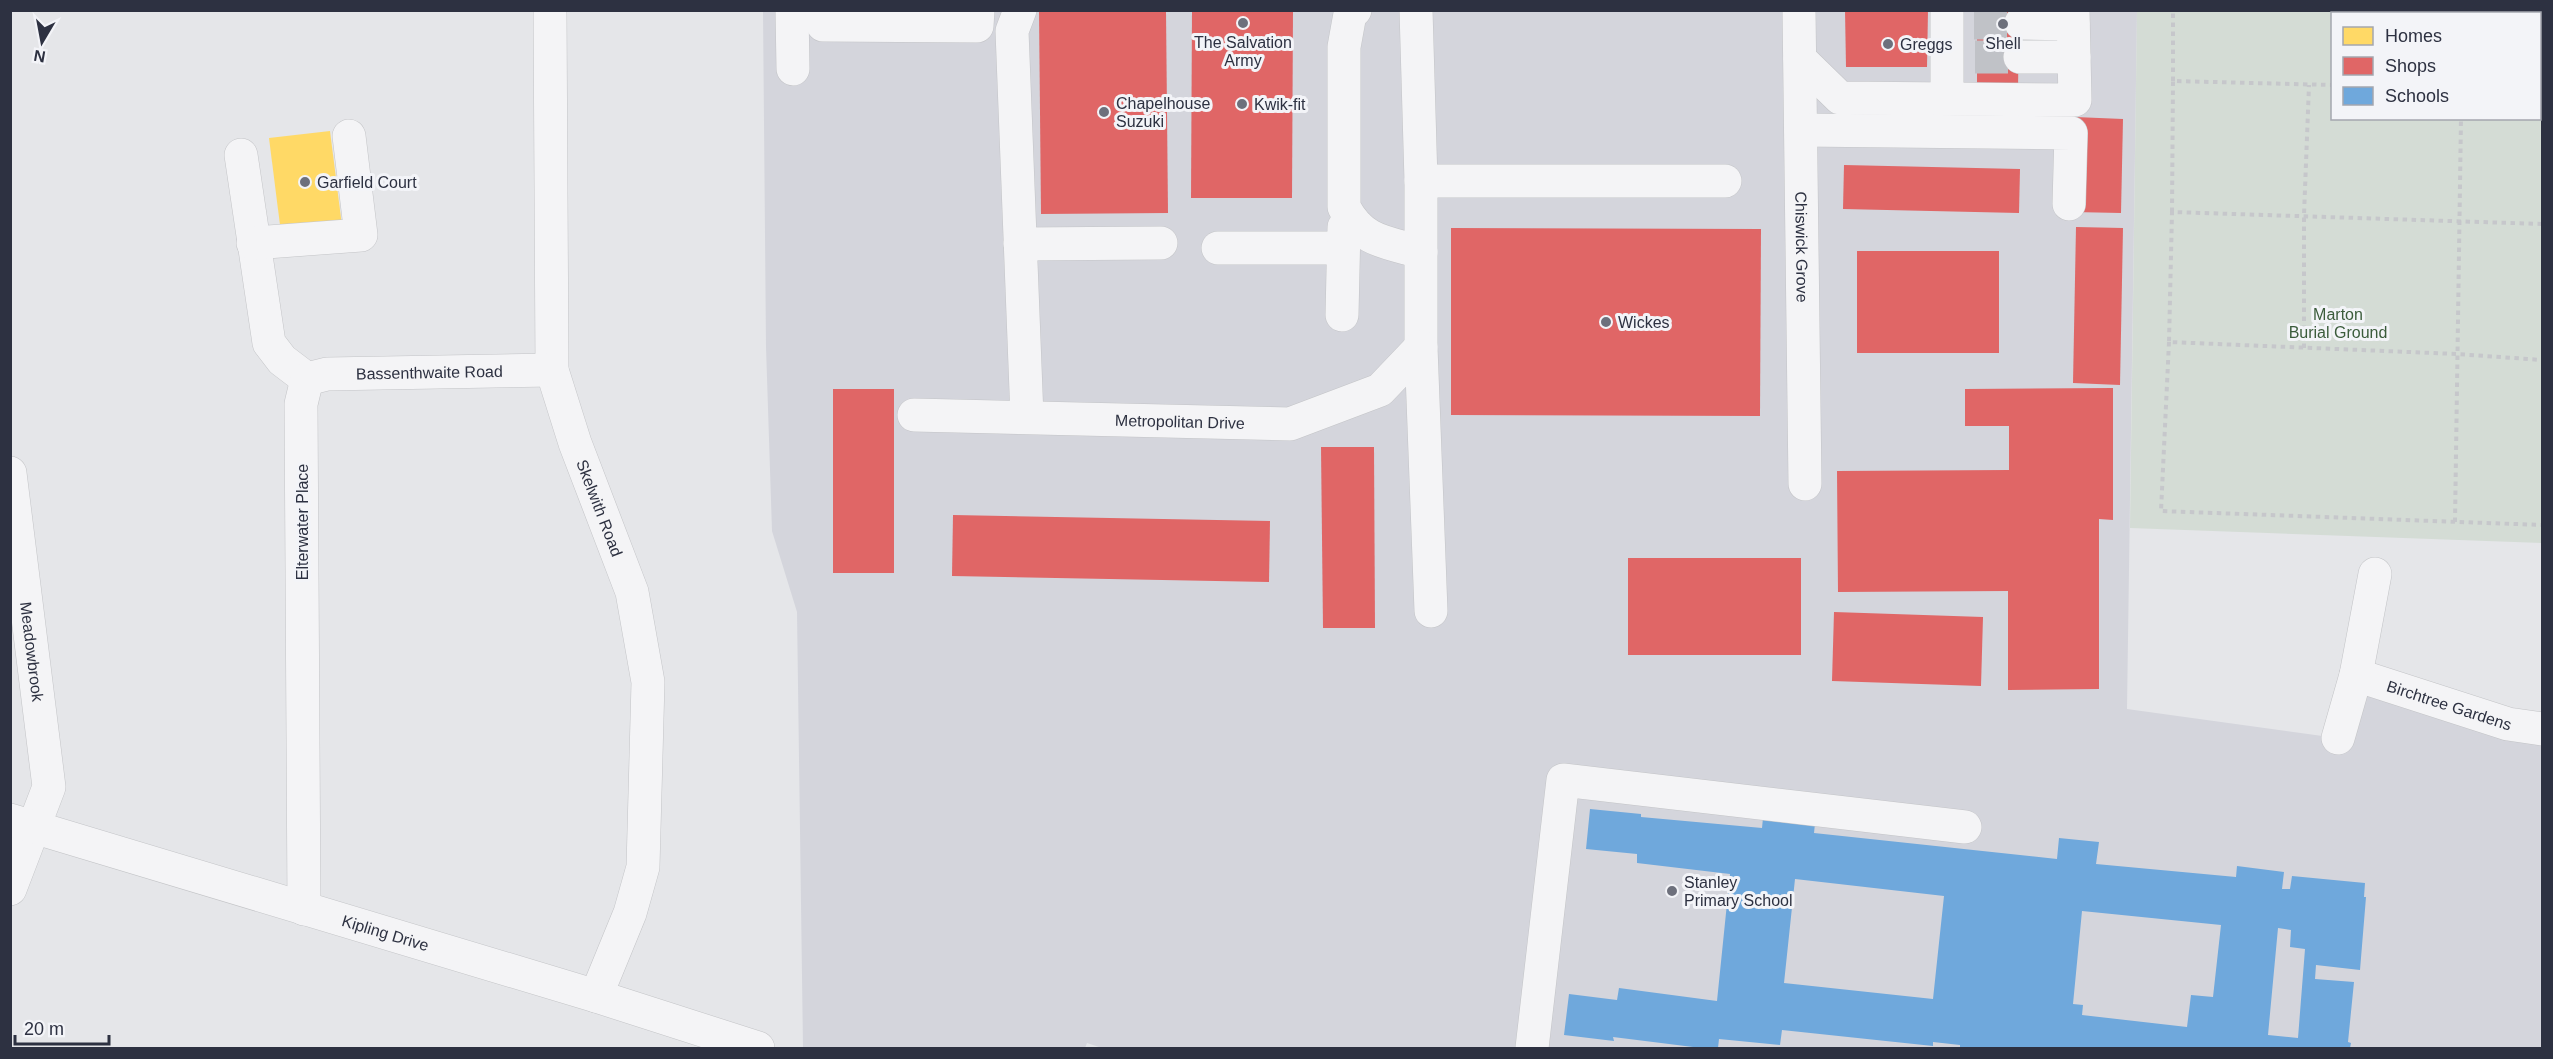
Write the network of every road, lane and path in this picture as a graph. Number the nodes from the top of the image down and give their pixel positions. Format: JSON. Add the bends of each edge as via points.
{"nodes":[{"id":1,"x":550,"y":10,"type":"edge"},
{"id":2,"x":792,"y":10,"type":"edge"},
{"id":3,"x":822,"y":10,"type":"edge"},
{"id":4,"x":978,"y":10,"type":"edge"},
{"id":5,"x":1020,"y":10,"type":"edge"},
{"id":6,"x":1355,"y":10,"type":"edge"},
{"id":7,"x":1416,"y":10,"type":"edge"},
{"id":8,"x":1799,"y":10,"type":"edge"},
{"id":9,"x":2173,"y":10,"type":"edge"},
{"id":10,"x":2073,"y":17,"type":"edge"},
{"id":11,"x":1956,"y":19,"type":"edge"},
{"id":12,"x":2021,"y":23,"type":"tunnel mouth"},
{"id":13,"x":1800,"y":59,"type":"junction"},
{"id":14,"x":793,"y":69,"type":"dead end"},
{"id":15,"x":2074,"y":70,"type":"junction"},
{"id":16,"x":2020,"y":71,"type":"tunnel mouth"},
{"id":17,"x":1958,"y":76,"type":"junction"},
{"id":18,"x":2173,"y":81,"type":"junction"},
{"id":19,"x":2309,"y":84,"type":"junction"},
{"id":20,"x":2331,"y":85,"type":"edge"},
{"id":21,"x":2461,"y":120,"type":"edge"},
{"id":22,"x":1801,"y":130,"type":"junction"},
{"id":23,"x":349,"y":136,"type":"dead end"},
{"id":24,"x":241,"y":155,"type":"dead end"},
{"id":25,"x":1421,"y":181,"type":"junction"},
{"id":26,"x":1725,"y":181,"type":"dead end"},
{"id":27,"x":2069,"y":204,"type":"dead end"},
{"id":28,"x":1344,"y":207,"type":"junction"},
{"id":29,"x":2172,"y":212,"type":"junction"},
{"id":30,"x":2304,"y":216,"type":"junction"},
{"id":31,"x":2458,"y":221,"type":"junction"},
{"id":32,"x":2542,"y":224,"type":"edge"},
{"id":33,"x":253,"y":243,"type":"junction"},
{"id":34,"x":1161,"y":243,"type":"dead end"},
{"id":35,"x":1020,"y":244,"type":"junction"},
{"id":36,"x":1218,"y":248,"type":"dead end"},
{"id":37,"x":1343,"y":248,"type":"junction"},
{"id":38,"x":1420,"y":252,"type":"junction"},
{"id":39,"x":1342,"y":315,"type":"dead end"},
{"id":40,"x":2169,"y":342,"type":"junction"},
{"id":41,"x":1421,"y":346,"type":"junction"},
{"id":42,"x":2304,"y":348,"type":"junction"},
{"id":43,"x":2457,"y":354,"type":"junction"},
{"id":44,"x":2542,"y":360,"type":"edge"},
{"id":45,"x":552,"y":370,"type":"junction"},
{"id":46,"x":307,"y":379,"type":"junction"},
{"id":47,"x":914,"y":416,"type":"dead end"},
{"id":48,"x":1027,"y":417,"type":"junction"},
{"id":49,"x":10,"y":473,"type":"edge"},
{"id":50,"x":1805,"y":484,"type":"dead end"},
{"id":51,"x":2454,"y":522,"type":"junction"},
{"id":52,"x":2542,"y":525,"type":"edge"},
{"id":53,"x":2375,"y":574,"type":"dead end"},
{"id":54,"x":1431,"y":611,"type":"dead end"},
{"id":55,"x":2355,"y":675,"type":"junction"},
{"id":56,"x":2542,"y":729,"type":"edge"},
{"id":57,"x":2338,"y":738,"type":"dead end"},
{"id":58,"x":22,"y":824,"type":"edge"},
{"id":59,"x":1965,"y":827,"type":"dead end"},
{"id":60,"x":10,"y":889,"type":"edge"},
{"id":61,"x":304,"y":909,"type":"junction"},
{"id":62,"x":596,"y":996,"type":"junction"},
{"id":63,"x":758,"y":1048,"type":"edge"},
{"id":64,"x":1532,"y":1048,"type":"edge"}],
"edges":[{"from":1,"to":45,"type":"street","name":"Skelwith Road"},
{"from":2,"to":14,"type":"street"},
{"from":3,"to":4,"type":"street","via":[[823,25],[976,26]]},
{"from":5,"to":35,"type":"street","via":[[1012,31]]},
{"from":6,"to":28,"type":"street","via":[[1350,14],[1344,47]]},
{"from":7,"to":25,"type":"street"},
{"from":8,"to":13,"type":"street","name":"Chiswick Grove"},
{"from":9,"to":18,"type":"path"},
{"from":10,"to":12,"type":"street"},
{"from":10,"to":15,"type":"street"},
{"from":11,"to":17,"type":"street"},
{"from":13,"to":17,"type":"street","via":[[1840,98]]},
{"from":13,"to":22,"type":"street","name":"Chiswick Grove"},
{"from":15,"to":16,"type":"street"},
{"from":15,"to":17,"type":"street","via":[[2075,100]]},
{"from":18,"to":19,"type":"path"},
{"from":18,"to":29,"type":"path"},
{"from":19,"to":20,"type":"path"},
{"from":19,"to":30,"type":"path"},
{"from":21,"to":31,"type":"path"},
{"from":22,"to":27,"type":"street","via":[[2071,133]]},
{"from":22,"to":50,"type":"street","name":"Chiswick Grove"},
{"from":23,"to":33,"type":"street","via":[[362,235]]},
{"from":24,"to":33,"type":"street"},
{"from":25,"to":26,"type":"street"},
{"from":25,"to":38,"type":"street"},
{"from":28,"to":37,"type":"street"},
{"from":28,"to":38,"type":"street","via":[[1362,233]]},
{"from":29,"to":30,"type":"path"},
{"from":29,"to":40,"type":"path"},
{"from":30,"to":31,"type":"path"},
{"from":30,"to":42,"type":"path"},
{"from":31,"to":32,"type":"path"},
{"from":31,"to":43,"type":"path"},
{"from":33,"to":46,"type":"street","via":[[269,343],[282,360]]},
{"from":34,"to":35,"type":"street"},
{"from":35,"to":48,"type":"street"},
{"from":36,"to":37,"type":"street"},
{"from":37,"to":39,"type":"street"},
{"from":38,"to":41,"type":"street"},
{"from":40,"to":42,"type":"path"},
{"from":40,"to":51,"type":"path","via":[[2161,511]]},
{"from":41,"to":48,"type":"street","name":"Metropolitan Drive","via":[[1380,390],[1290,424]]},
{"from":41,"to":54,"type":"street"},
{"from":42,"to":43,"type":"path"},
{"from":43,"to":44,"type":"path"},
{"from":43,"to":51,"type":"path"},
{"from":45,"to":46,"type":"street","name":"Bassenthwaite Road","via":[[327,374]]},
{"from":45,"to":62,"type":"street","name":"Skelwith Road","via":[[575,443],[632,592],[648,682],[643,867],[630,913]]},
{"from":46,"to":61,"type":"street","name":"Elterwater Place","via":[[301,404]]},
{"from":47,"to":48,"type":"street","name":"Metropolitan Drive"},
{"from":49,"to":58,"type":"street","name":"Meadowbrook","via":[[49,787]]},
{"from":51,"to":52,"type":"path"},
{"from":53,"to":55,"type":"street"},
{"from":55,"to":56,"type":"street","name":"Birchtree Gardens","via":[[2508,724]]},
{"from":55,"to":57,"type":"street"},
{"from":58,"to":60,"type":"street","name":"Meadowbrook"},
{"from":58,"to":61,"type":"street","name":"Kipling Drive"},
{"from":59,"to":64,"type":"street","via":[[1563,780]]},
{"from":61,"to":62,"type":"street","name":"Kipling Drive"},
{"from":62,"to":63,"type":"street","name":"Kipling Drive"}]}
